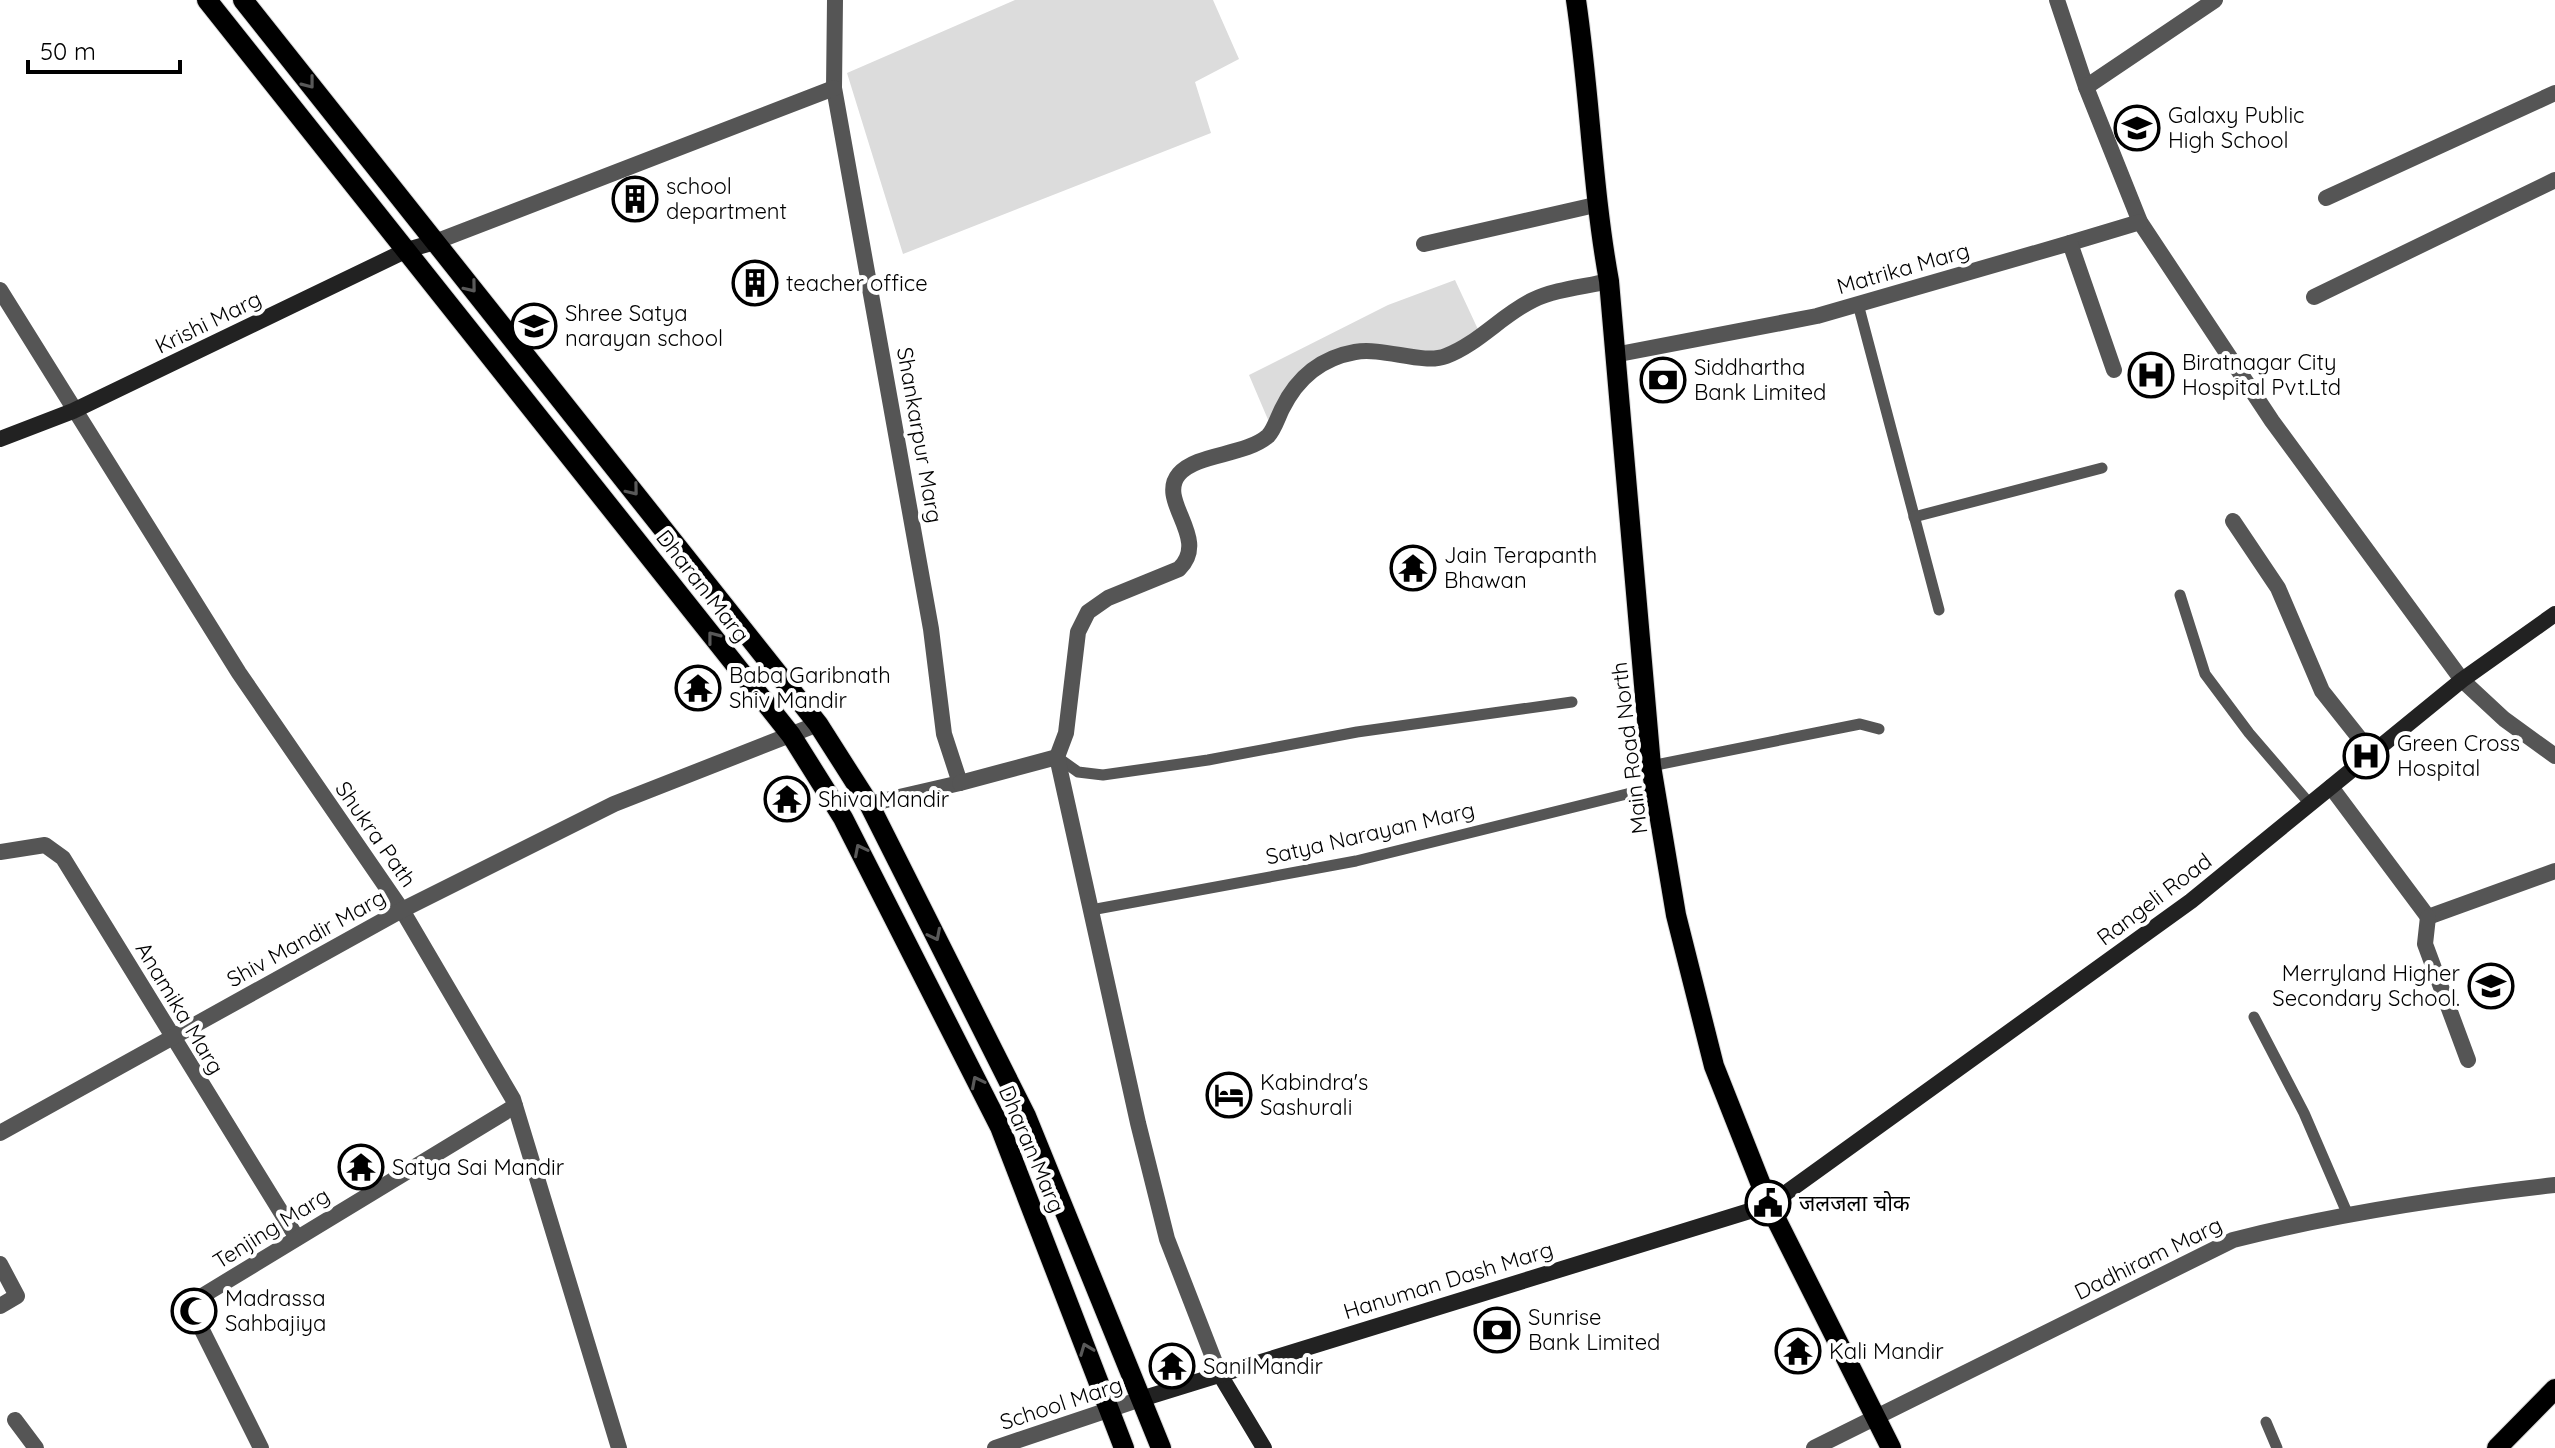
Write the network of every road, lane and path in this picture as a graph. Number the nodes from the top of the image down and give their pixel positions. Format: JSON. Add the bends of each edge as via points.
{"nodes":[{"id":1,"x":207,"y":0,"type":"edge"},
{"id":2,"x":243,"y":0,"type":"edge"},
{"id":3,"x":835,"y":0,"type":"edge"},
{"id":4,"x":1576,"y":0,"type":"edge"},
{"id":5,"x":2057,"y":0,"type":"edge"},
{"id":6,"x":2215,"y":0,"type":"edge"},
{"id":7,"x":2086,"y":87,"type":"junction"},
{"id":8,"x":834,"y":88,"type":"junction"},
{"id":9,"x":2555,"y":93,"type":"edge"},
{"id":10,"x":2555,"y":180,"type":"edge"},
{"id":11,"x":2326,"y":198,"type":"dead end"},
{"id":12,"x":1595,"y":205,"type":"junction"},
{"id":13,"x":2140,"y":222,"type":"junction"},
{"id":14,"x":435,"y":242,"type":"junction"},
{"id":15,"x":2070,"y":243,"type":"junction"},
{"id":16,"x":1424,"y":244,"type":"dead end"},
{"id":17,"x":407,"y":250,"type":"junction"},
{"id":18,"x":1609,"y":281,"type":"junction"},
{"id":19,"x":0,"y":290,"type":"edge"},
{"id":20,"x":2314,"y":297,"type":"dead end"},
{"id":21,"x":1858,"y":304,"type":"junction"},
{"id":22,"x":1614,"y":355,"type":"junction"},
{"id":23,"x":2114,"y":370,"type":"dead end"},
{"id":24,"x":73,"y":411,"type":"junction"},
{"id":25,"x":0,"y":439,"type":"edge"},
{"id":26,"x":2102,"y":468,"type":"dead end"},
{"id":27,"x":1914,"y":517,"type":"junction"},
{"id":28,"x":2233,"y":521,"type":"dead end"},
{"id":29,"x":2180,"y":595,"type":"dead end"},
{"id":30,"x":1939,"y":610,"type":"dead end"},
{"id":31,"x":2555,"y":614,"type":"edge"},
{"id":32,"x":2462,"y":680,"type":"junction"},
{"id":33,"x":1572,"y":702,"type":"dead end"},
{"id":34,"x":818,"y":724,"type":"junction"},
{"id":35,"x":1879,"y":729,"type":"dead end"},
{"id":36,"x":791,"y":735,"type":"junction"},
{"id":37,"x":2372,"y":754,"type":"junction"},
{"id":38,"x":2555,"y":756,"type":"edge"},
{"id":39,"x":1057,"y":757,"type":"junction"},
{"id":40,"x":1651,"y":766,"type":"junction"},
{"id":41,"x":960,"y":783,"type":"junction"},
{"id":42,"x":1655,"y":787,"type":"junction"},
{"id":43,"x":2331,"y":787,"type":"junction"},
{"id":44,"x":869,"y":804,"type":"junction"},
{"id":45,"x":2310,"y":804,"type":"junction"},
{"id":46,"x":2,"y":846,"type":"edge"},
{"id":47,"x":2555,"y":871,"type":"edge"},
{"id":48,"x":402,"y":910,"type":"junction"},
{"id":49,"x":1091,"y":910,"type":"junction"},
{"id":50,"x":2428,"y":917,"type":"junction"},
{"id":51,"x":2254,"y":1017,"type":"dead end"},
{"id":52,"x":171,"y":1038,"type":"junction"},
{"id":53,"x":2468,"y":1060,"type":"dead end"},
{"id":54,"x":515,"y":1106,"type":"junction"},
{"id":55,"x":0,"y":1133,"type":"edge"},
{"id":56,"x":2555,"y":1185,"type":"edge"},
{"id":57,"x":1769,"y":1205,"type":"junction"},
{"id":58,"x":2348,"y":1215,"type":"junction"},
{"id":59,"x":297,"y":1238,"type":"junction"},
{"id":60,"x":0,"y":1264,"type":"edge"},
{"id":61,"x":0,"y":1306,"type":"edge"},
{"id":62,"x":1219,"y":1373,"type":"junction"},
{"id":63,"x":2555,"y":1389,"type":"edge"},
{"id":64,"x":1141,"y":1399,"type":"junction"},
{"id":65,"x":1108,"y":1411,"type":"junction"},
{"id":66,"x":1875,"y":1416,"type":"junction"},
{"id":67,"x":15,"y":1420,"type":"dead end"},
{"id":68,"x":2266,"y":1422,"type":"dead end"},
{"id":69,"x":36,"y":1448,"type":"edge"},
{"id":70,"x":261,"y":1448,"type":"edge"},
{"id":71,"x":619,"y":1448,"type":"edge"},
{"id":72,"x":995,"y":1448,"type":"edge"},
{"id":73,"x":1124,"y":1448,"type":"edge"},
{"id":74,"x":1161,"y":1448,"type":"edge"},
{"id":75,"x":1264,"y":1448,"type":"edge"},
{"id":76,"x":1814,"y":1448,"type":"edge"},
{"id":77,"x":1891,"y":1448,"type":"edge"},
{"id":78,"x":2277,"y":1448,"type":"edge"},
{"id":79,"x":2497,"y":1448,"type":"edge"}],
"edges":[{"from":1,"to":17,"type":"main road","name":"Dharan Marg"},
{"from":2,"to":14,"type":"main road","name":"Dharan Marg","one_way":true},
{"from":3,"to":8,"type":"street","name":"Shankarpur Marg"},
{"from":4,"to":12,"type":"main road","name":"Main Road North"},
{"from":5,"to":7,"type":"street"},
{"from":6,"to":7,"type":"street"},
{"from":7,"to":13,"type":"street"},
{"from":8,"to":14,"type":"street"},
{"from":8,"to":41,"type":"street","name":"Shankarpur Marg","via":[[931,629],[944,734]]},
{"from":9,"to":11,"type":"street"},
{"from":10,"to":20,"type":"street"},
{"from":12,"to":16,"type":"street"},
{"from":12,"to":18,"type":"main road","name":"Main Road North"},
{"from":13,"to":15,"type":"street","name":"Matrika Marg"},
{"from":13,"to":32,"type":"street","via":[[2272,421]]},
{"from":14,"to":17,"type":"main road","name":"Krishi Marg"},
{"from":14,"to":34,"type":"main road","name":"Dharan Marg","one_way":true},
{"from":15,"to":21,"type":"street","name":"Matrika Marg"},
{"from":15,"to":23,"type":"street"},
{"from":17,"to":24,"type":"main road","name":"Krishi Marg"},
{"from":36,"to":17,"type":"main road","name":"Dharan Marg","one_way":true},
{"from":18,"to":22,"type":"main road","name":"Main Road North"},
{"from":18,"to":39,"type":"street","via":[[1530,301],[1443,358],[1393,351],[1331,359],[1291,390],[1270,435],[1186,468],[1172,489],[1191,549],[1188,560],[1088,612],[1078,632],[1066,733]]},
{"from":19,"to":24,"type":"street","name":"Shukra Path"},
{"from":21,"to":22,"type":"street","name":"Matrika Marg"},
{"from":21,"to":27,"type":"lane"},
{"from":22,"to":40,"type":"main road","name":"Main Road North"},
{"from":24,"to":25,"type":"main road","name":"Krishi Marg"},
{"from":24,"to":48,"type":"street","name":"Shukra Path","via":[[239,673]]},
{"from":26,"to":27,"type":"lane"},
{"from":27,"to":30,"type":"lane"},
{"from":28,"to":37,"type":"street","via":[[2278,588],[2322,691]]},
{"from":29,"to":45,"type":"lane","via":[[2205,674]]},
{"from":31,"to":32,"type":"main road","name":"Rangeli Road"},
{"from":32,"to":37,"type":"main road","name":"Rangeli Road"},
{"from":32,"to":38,"type":"street"},
{"from":33,"to":39,"type":"lane","via":[[1103,775],[1078,772]]},
{"from":34,"to":36,"type":"street","name":"Shiv Mandir Marg"},
{"from":34,"to":44,"type":"main road","name":"Dharan Marg"},
{"from":35,"to":40,"type":"lane","via":[[1860,724]]},
{"from":36,"to":48,"type":"street","name":"Shiv Mandir Marg","via":[[614,804]]},
{"from":65,"to":36,"type":"main road","name":"Dharan Marg","one_way":true,"via":[[1000,1127],[843,818]]},
{"from":37,"to":43,"type":"main road","name":"Rangeli Road"},
{"from":39,"to":41,"type":"street"},
{"from":39,"to":49,"type":"street"},
{"from":40,"to":42,"type":"main road","name":"Main Road North"},
{"from":41,"to":44,"type":"street"},
{"from":42,"to":49,"type":"lane","name":"Satya Narayan Marg","via":[[1356,861]]},
{"from":42,"to":57,"type":"main road","name":"Main Road North","via":[[1676,915],[1714,1066]]},
{"from":43,"to":45,"type":"main road","name":"Rangeli Road"},
{"from":43,"to":50,"type":"street"},
{"from":44,"to":64,"type":"main road","name":"Dharan Marg","one_way":true,"via":[[1026,1116]]},
{"from":45,"to":57,"type":"main road","name":"Rangeli Road","via":[[2191,901]]},
{"from":46,"to":52,"type":"street","name":"Anamika Marg","via":[[45,845],[63,858]]},
{"from":47,"to":50,"type":"street"},
{"from":48,"to":52,"type":"street","name":"Shiv Mandir Marg"},
{"from":48,"to":54,"type":"street","name":"Shukra Path"},
{"from":49,"to":62,"type":"street","via":[[1167,1239]]},
{"from":50,"to":53,"type":"street","via":[[2425,944]]},
{"from":51,"to":58,"type":"lane"},
{"from":52,"to":55,"type":"street","name":"Shiv Mandir Marg"},
{"from":52,"to":59,"type":"street","name":"Anamika Marg"},
{"from":54,"to":59,"type":"street","name":"Tenjing Marg"},
{"from":54,"to":71,"type":"street","name":"Shukra Path"},
{"from":56,"to":58,"type":"street","name":"Dadhiram Marg","via":[[2430,1199]]},
{"from":57,"to":62,"type":"main road","name":"Hanuman Dash Marg"},
{"from":57,"to":66,"type":"main road","name":"Main Road North"},
{"from":58,"to":66,"type":"street","name":"Dadhiram Marg","via":[[2233,1240]]},
{"from":59,"to":70,"type":"street","name":"Tenjing Marg","via":[[189,1304]]},
{"from":60,"to":61,"type":"street","via":[[17,1296]]},
{"from":62,"to":64,"type":"main road","name":"Hanuman Dash Marg"},
{"from":62,"to":75,"type":"main road"},
{"from":63,"to":79,"type":"main road"},
{"from":64,"to":65,"type":"street","name":"School Marg"},
{"from":64,"to":74,"type":"main road","name":"Dharan Marg"},
{"from":65,"to":72,"type":"street","name":"School Marg"},
{"from":65,"to":73,"type":"main road","name":"Dharan Marg"},
{"from":66,"to":76,"type":"street","name":"Dadhiram Marg"},
{"from":66,"to":77,"type":"main road","name":"Main Road North"},
{"from":67,"to":69,"type":"street"},
{"from":68,"to":78,"type":"lane"}]}
